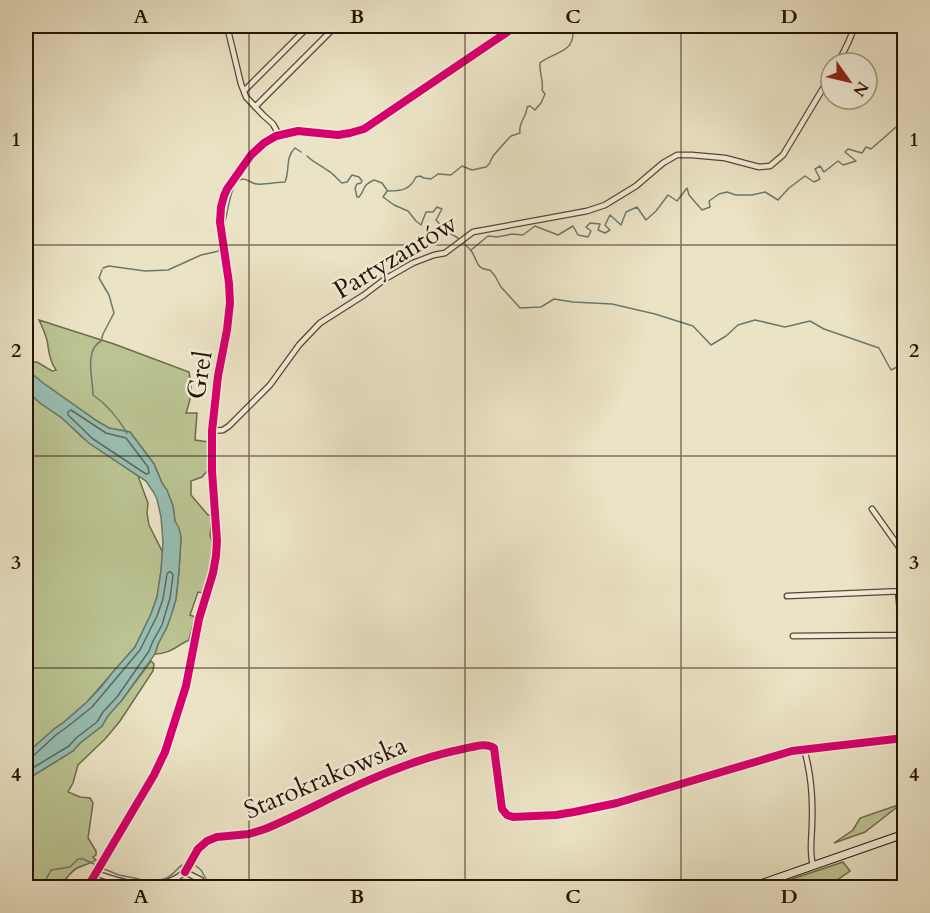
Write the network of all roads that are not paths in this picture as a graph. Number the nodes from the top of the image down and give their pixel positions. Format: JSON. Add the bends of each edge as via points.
{"nodes":[{"id":1,"x":227,"y":26,"type":"edge"},
{"id":2,"x":309,"y":26,"type":"edge"},
{"id":3,"x":339,"y":26,"type":"edge"},
{"id":4,"x":516,"y":26,"type":"edge"},
{"id":5,"x":855,"y":26,"type":"edge"},
{"id":6,"x":844,"y":51,"type":"edge"},
{"id":7,"x":244,"y":91,"type":"junction"},
{"id":8,"x":819,"y":95,"type":"edge"},
{"id":9,"x":255,"y":107,"type":"junction"},
{"id":10,"x":279,"y":135,"type":"junction"},
{"id":11,"x":212,"y":431,"type":"junction"},
{"id":12,"x":872,"y":509,"type":"dead end"},
{"id":13,"x":904,"y":554,"type":"edge"},
{"id":14,"x":898,"y":591,"type":"junction"},
{"id":15,"x":904,"y":591,"type":"edge"},
{"id":16,"x":787,"y":596,"type":"dead end"},
{"id":17,"x":793,"y":636,"type":"dead end"},
{"id":18,"x":904,"y":738,"type":"edge"},
{"id":19,"x":804,"y":749,"type":"junction"},
{"id":20,"x":904,"y":834,"type":"edge"},
{"id":21,"x":813,"y":866,"type":"junction"},
{"id":22,"x":185,"y":872,"type":"junction"},
{"id":23,"x":95,"y":873,"type":"junction"},
{"id":24,"x":87,"y":888,"type":"edge"},
{"id":25,"x":204,"y":888,"type":"edge"},
{"id":26,"x":749,"y":888,"type":"edge"}],
"edges":[{"from":1,"to":7,"type":"street"},
{"from":2,"to":7,"type":"street"},
{"from":3,"to":9,"type":"street"},
{"from":4,"to":10,"type":"street","name":"Grel","via":[[364,129],[338,135],[298,131]]},
{"from":5,"to":6,"type":"street"},
{"from":7,"to":9,"type":"street"},
{"from":8,"to":11,"type":"street","name":"Partyzantów","via":[[783,155],[770,166],[677,155],[605,206],[473,232],[445,253],[414,263],[385,279],[320,323],[270,385],[229,426]]},
{"from":9,"to":10,"type":"street"},
{"from":10,"to":11,"type":"street","name":"Grel","via":[[251,155],[222,202],[220,222],[230,303]]},
{"from":11,"to":23,"type":"street","name":"Grel","via":[[216,556],[190,671],[160,763]]},
{"from":12,"to":13,"type":"street"},
{"from":14,"to":15,"type":"street"},
{"from":14,"to":16,"type":"street"},
{"from":14,"to":17,"type":"street","via":[[902,631],[898,635]]},
{"from":18,"to":19,"type":"street"},
{"from":19,"to":21,"type":"street","via":[[812,793]]},
{"from":19,"to":22,"type":"street","name":"Starokrakowska","via":[[617,803],[574,812],[513,817],[502,809],[495,750],[485,745],[424,759],[265,829],[212,839],[198,849]]},
{"from":20,"to":21,"type":"main road"},
{"from":21,"to":26,"type":"main road"},
{"from":22,"to":23,"type":"street","via":[[171,882],[152,886]]},
{"from":22,"to":25,"type":"street","via":[[201,880]]},
{"from":23,"to":24,"type":"street","name":"Grel"}]}
